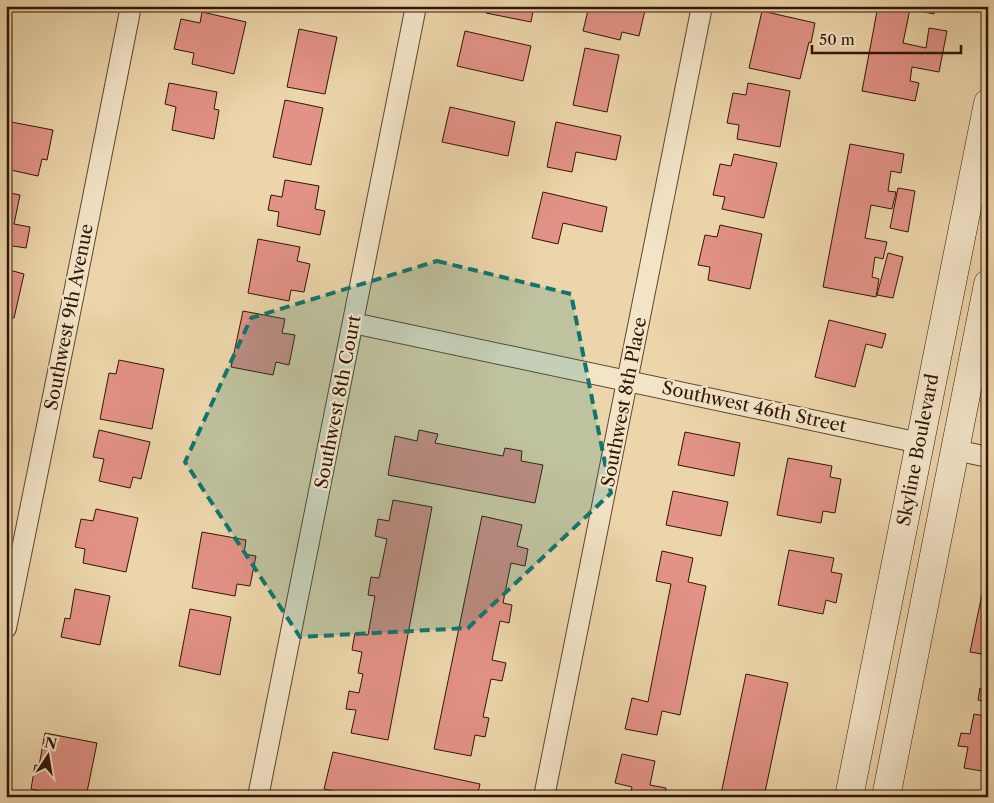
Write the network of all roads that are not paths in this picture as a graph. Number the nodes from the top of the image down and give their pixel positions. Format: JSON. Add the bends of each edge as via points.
{"nodes":[{"id":1,"x":131,"y":6,"type":"edge"},
{"id":2,"x":416,"y":6,"type":"edge"},
{"id":3,"x":702,"y":6,"type":"edge"},
{"id":4,"x":988,"y":103,"type":"edge"},
{"id":5,"x":988,"y":284,"type":"edge"},
{"id":6,"x":353,"y":322,"type":"junction"},
{"id":7,"x":628,"y":381,"type":"junction"},
{"id":8,"x":920,"y":443,"type":"junction"},
{"id":9,"x":954,"y":450,"type":"junction"},
{"id":10,"x":988,"y":457,"type":"edge"},
{"id":11,"x":6,"y":628,"type":"edge"},
{"id":12,"x":258,"y":797,"type":"edge"},
{"id":13,"x":544,"y":797,"type":"edge"},
{"id":14,"x":849,"y":797,"type":"edge"},
{"id":15,"x":886,"y":797,"type":"edge"}],
"edges":[{"from":1,"to":11,"type":"street","name":"Southwest 9th Avenue"},
{"from":2,"to":6,"type":"street","name":"Southwest 8th Court"},
{"from":3,"to":7,"type":"street","name":"Southwest 8th Place"},
{"from":4,"to":8,"type":"street","name":"Skyline Boulevard"},
{"from":5,"to":9,"type":"street","name":"Skyline Boulevard"},
{"from":6,"to":7,"type":"street","name":"Southwest 46th Street"},
{"from":6,"to":12,"type":"street","name":"Southwest 8th Court"},
{"from":7,"to":8,"type":"street","name":"Southwest 46th Street"},
{"from":7,"to":13,"type":"street","name":"Southwest 8th Place"},
{"from":8,"to":9,"type":"street"},
{"from":8,"to":14,"type":"street","name":"Skyline Boulevard"},
{"from":9,"to":10,"type":"street"},
{"from":9,"to":15,"type":"street","name":"Skyline Boulevard"}]}
